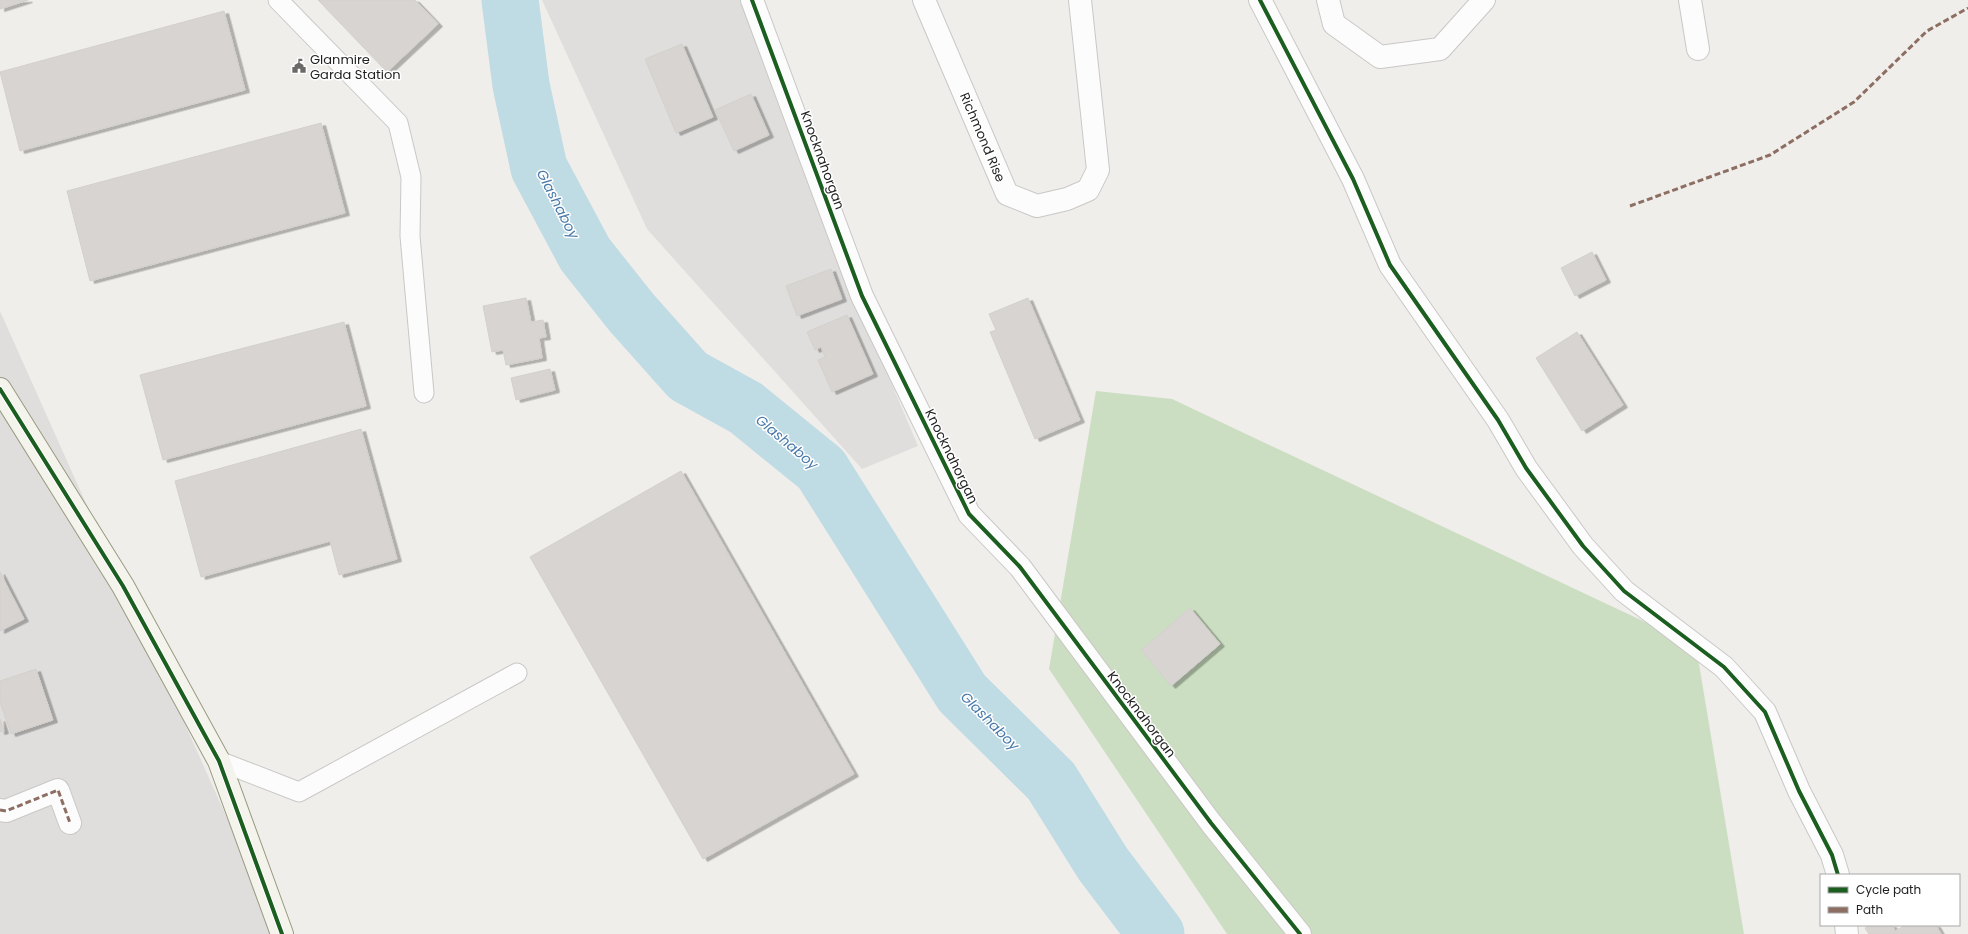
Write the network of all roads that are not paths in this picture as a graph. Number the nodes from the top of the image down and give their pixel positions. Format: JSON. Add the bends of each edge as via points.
{"nodes":[{"id":1,"x":278,"y":0,"type":"edge"},
{"id":2,"x":752,"y":0,"type":"edge"},
{"id":3,"x":924,"y":0,"type":"edge"},
{"id":4,"x":1080,"y":0,"type":"edge"},
{"id":5,"x":1260,"y":0,"type":"edge"},
{"id":6,"x":1328,"y":0,"type":"edge"},
{"id":7,"x":1484,"y":0,"type":"edge"},
{"id":8,"x":1690,"y":0,"type":"edge"},
{"id":9,"x":1698,"y":49,"type":"dead end"},
{"id":10,"x":0,"y":389,"type":"edge"},
{"id":11,"x":424,"y":393,"type":"dead end"},
{"id":12,"x":517,"y":673,"type":"dead end"},
{"id":13,"x":219,"y":761,"type":"junction"},
{"id":14,"x":0,"y":810,"type":"edge"},
{"id":15,"x":70,"y":822,"type":"dead end"},
{"id":16,"x":1838,"y":874,"type":"edge"},
{"id":17,"x":282,"y":934,"type":"edge"},
{"id":18,"x":1300,"y":934,"type":"edge"}],
"edges":[{"from":1,"to":11,"type":"lane","via":[[398,123],[411,177],[410,236]]},
{"from":2,"to":18,"type":"street","name":"Knocknahorgan","via":[[862,296],[969,514],[1020,567],[1211,823]]},
{"from":3,"to":4,"type":"street","name":"Richmond Rise","via":[[1007,194],[1037,206],[1067,199],[1088,190],[1098,170]]},
{"from":5,"to":16,"type":"street","via":[[1353,179],[1390,265],[1498,420],[1526,468],[1583,546],[1624,591],[1724,667],[1765,712],[1799,791],[1832,855]]},
{"from":6,"to":7,"type":"street","via":[[1334,24],[1380,57],[1440,50]]},
{"from":8,"to":9,"type":"street"},
{"from":10,"to":13,"type":"main road","via":[[123,586]]},
{"from":12,"to":13,"type":"lane","via":[[299,792]]},
{"from":13,"to":17,"type":"main road"},
{"from":14,"to":15,"type":"street","via":[[6,811],[58,790]]}]}
